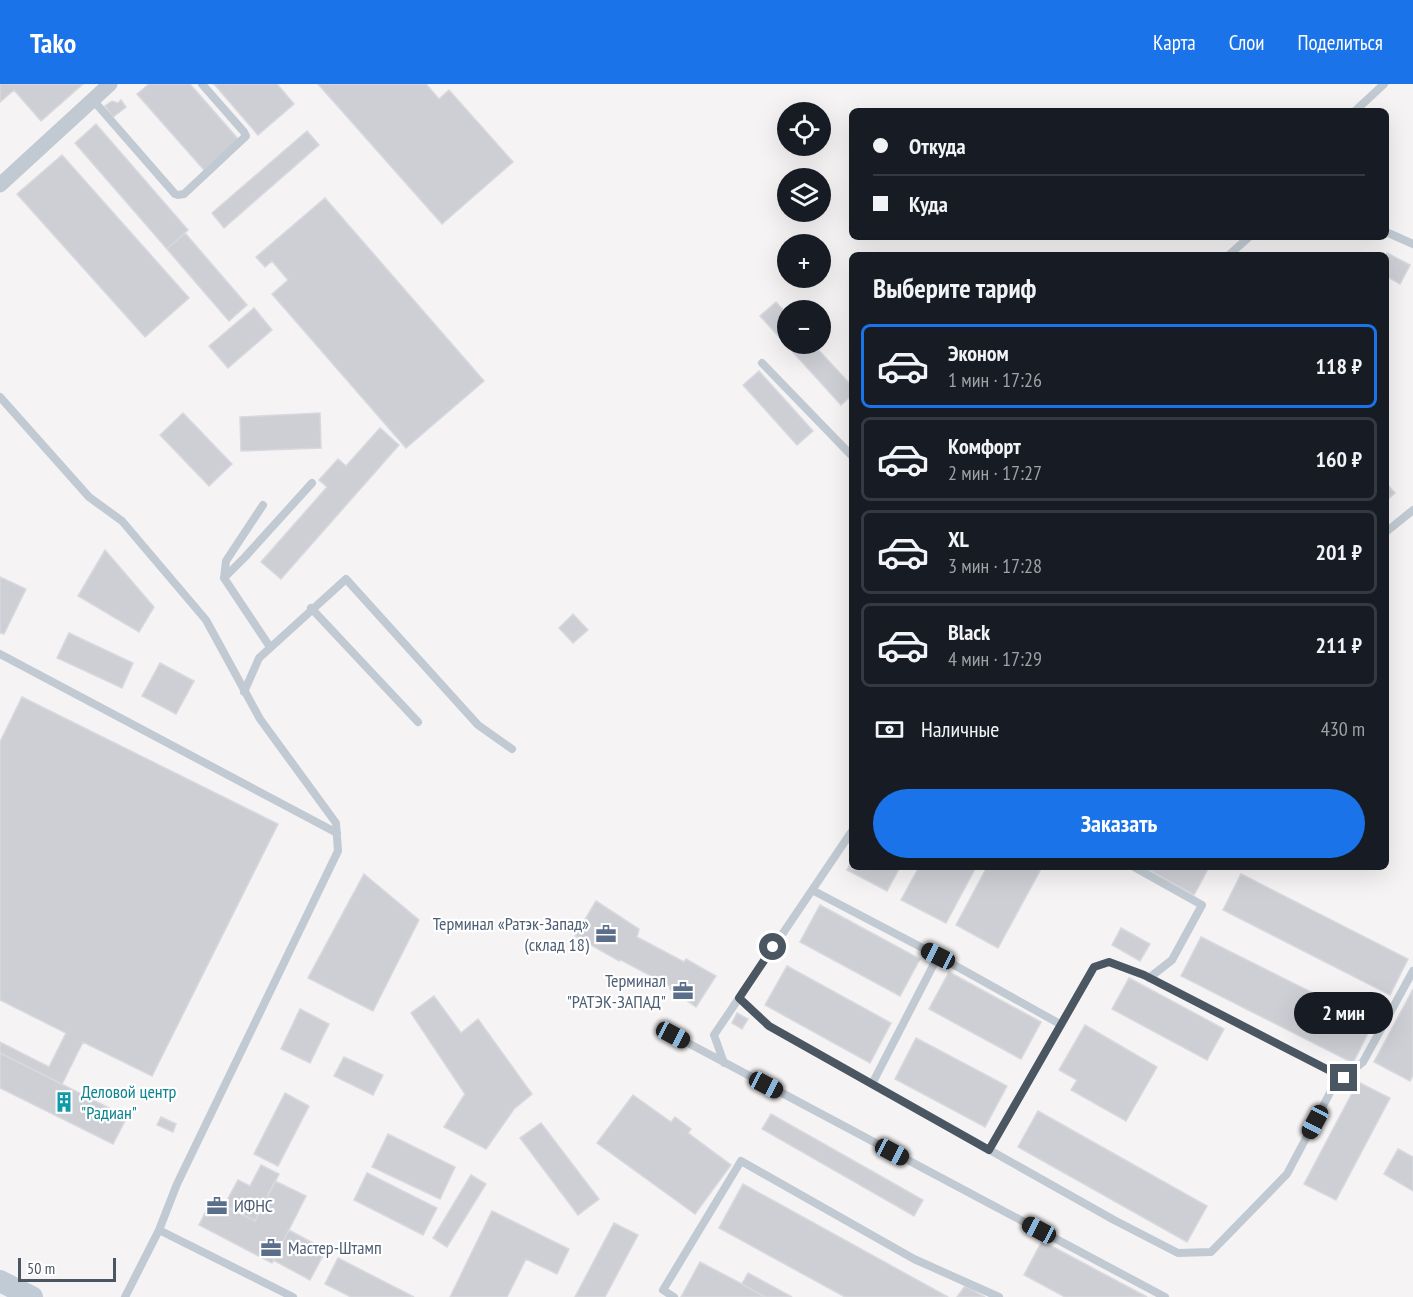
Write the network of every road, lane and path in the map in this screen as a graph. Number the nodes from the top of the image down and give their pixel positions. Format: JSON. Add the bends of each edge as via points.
{"nodes":[{"id":1,"x":110,"y":84,"type":"edge"},
{"id":2,"x":202,"y":84,"type":"edge"},
{"id":3,"x":1384,"y":84,"type":"edge"},
{"id":4,"x":93,"y":100,"type":"junction"},
{"id":5,"x":1357,"y":108,"type":"edge"},
{"id":6,"x":0,"y":185,"type":"edge"},
{"id":7,"x":1389,"y":233,"type":"edge"},
{"id":8,"x":1246,"y":240,"type":"edge"},
{"id":9,"x":1413,"y":244,"type":"edge"},
{"id":10,"x":1232,"y":252,"type":"edge"},
{"id":11,"x":762,"y":363,"type":"dead end"},
{"id":12,"x":0,"y":397,"type":"edge"},
{"id":13,"x":849,"y":453,"type":"edge"},
{"id":14,"x":312,"y":483,"type":"dead end"},
{"id":15,"x":263,"y":505,"type":"dead end"},
{"id":16,"x":1413,"y":510,"type":"edge"},
{"id":17,"x":1389,"y":530,"type":"edge"},
{"id":18,"x":224,"y":578,"type":"junction"},
{"id":19,"x":311,"y":608,"type":"junction"},
{"id":20,"x":270,"y":647,"type":"junction"},
{"id":21,"x":0,"y":654,"type":"edge"},
{"id":22,"x":244,"y":692,"type":"junction"},
{"id":23,"x":418,"y":722,"type":"dead end"},
{"id":24,"x":512,"y":749,"type":"dead end"},
{"id":25,"x":337,"y":833,"type":"junction"},
{"id":26,"x":849,"y":835,"type":"edge"},
{"id":27,"x":1140,"y":870,"type":"edge"},
{"id":28,"x":812,"y":890,"type":"junction"},
{"id":29,"x":938,"y":956,"type":"junction"},
{"id":30,"x":1413,"y":971,"type":"edge"},
{"id":31,"x":1149,"y":978,"type":"junction"},
{"id":32,"x":739,"y":998,"type":"junction"},
{"id":33,"x":1060,"y":1024,"type":"junction"},
{"id":34,"x":673,"y":1035,"type":"dead end"},
{"id":35,"x":724,"y":1063,"type":"junction"},
{"id":36,"x":1344,"y":1078,"type":"junction"},
{"id":37,"x":872,"y":1084,"type":"junction"},
{"id":38,"x":989,"y":1150,"type":"junction"},
{"id":39,"x":159,"y":1230,"type":"junction"},
{"id":40,"x":0,"y":1281,"type":"edge"},
{"id":41,"x":32,"y":1297,"type":"edge"},
{"id":42,"x":125,"y":1297,"type":"edge"},
{"id":43,"x":293,"y":1297,"type":"edge"},
{"id":44,"x":674,"y":1297,"type":"edge"},
{"id":45,"x":999,"y":1297,"type":"edge"},
{"id":46,"x":1165,"y":1297,"type":"edge"}],
"edges":[{"from":1,"to":4,"type":"street"},
{"from":2,"to":4,"type":"lane","via":[[246,136],[184,194],[178,195]]},
{"from":3,"to":5,"type":"lane"},
{"from":4,"to":6,"type":"street"},
{"from":7,"to":9,"type":"lane"},
{"from":8,"to":10,"type":"lane"},
{"from":11,"to":13,"type":"lane"},
{"from":12,"to":22,"type":"lane","via":[[89,497],[122,521],[206,620]]},
{"from":14,"to":18,"type":"lane"},
{"from":15,"to":18,"type":"lane","via":[[226,561]]},
{"from":16,"to":17,"type":"lane"},
{"from":18,"to":20,"type":"lane"},
{"from":19,"to":20,"type":"lane"},
{"from":19,"to":23,"type":"lane"},
{"from":19,"to":24,"type":"lane","via":[[346,579],[478,725]]},
{"from":20,"to":22,"type":"lane","via":[[256,661]]},
{"from":21,"to":25,"type":"lane"},
{"from":22,"to":25,"type":"lane","via":[[336,823]]},
{"from":25,"to":39,"type":"lane","via":[[338,851],[177,1184]]},
{"from":26,"to":28,"type":"lane"},
{"from":27,"to":31,"type":"lane","via":[[1202,904],[1172,960]]},
{"from":28,"to":29,"type":"lane"},
{"from":28,"to":32,"type":"lane"},
{"from":29,"to":33,"type":"lane"},
{"from":29,"to":37,"type":"lane"},
{"from":30,"to":36,"type":"lane","via":[[1363,1062]]},
{"from":31,"to":33,"type":"lane","via":[[1109,962],[1094,967]]},
{"from":31,"to":36,"type":"lane"},
{"from":32,"to":35,"type":"lane","via":[[714,1035]]},
{"from":32,"to":37,"type":"lane","via":[[769,1026]]},
{"from":33,"to":38,"type":"lane"},
{"from":34,"to":35,"type":"lane"},
{"from":35,"to":46,"type":"lane"},
{"from":36,"to":38,"type":"lane","via":[[1333,1087],[1287,1174],[1211,1252],[1178,1253]]},
{"from":37,"to":38,"type":"lane"},
{"from":39,"to":42,"type":"lane"},
{"from":39,"to":43,"type":"lane"},
{"from":40,"to":41,"type":"main road"},
{"from":44,"to":45,"type":"lane","via":[[663,1290],[741,1161],[914,1258]]}]}
